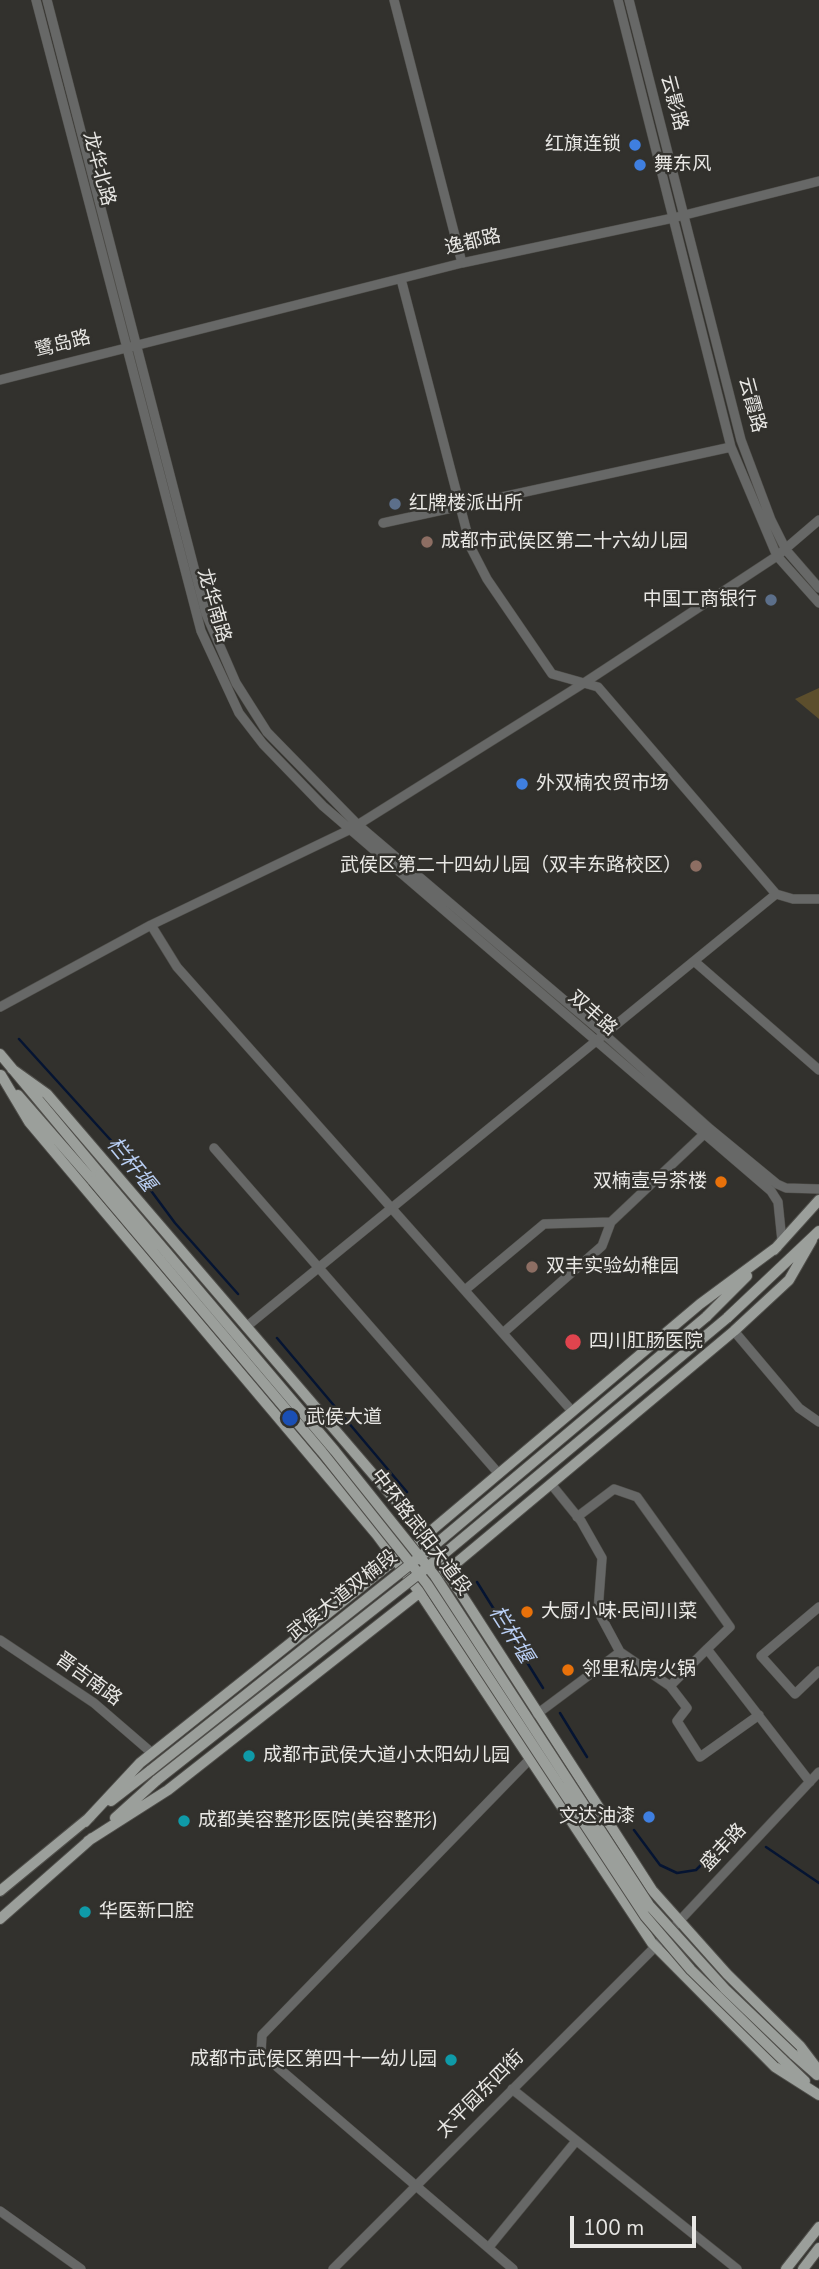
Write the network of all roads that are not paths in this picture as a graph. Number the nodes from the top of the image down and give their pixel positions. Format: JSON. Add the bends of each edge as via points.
{"nodes":[{"id":1,"x":36,"y":0,"type":"edge"},
{"id":2,"x":47,"y":0,"type":"edge"},
{"id":3,"x":394,"y":0,"type":"edge"},
{"id":4,"x":618,"y":0,"type":"edge"},
{"id":5,"x":629,"y":0,"type":"edge"},
{"id":6,"x":819,"y":181,"type":"edge"},
{"id":7,"x":684,"y":215,"type":"junction"},
{"id":8,"x":673,"y":218,"type":"junction"},
{"id":9,"x":462,"y":263,"type":"junction"},
{"id":10,"x":401,"y":279,"type":"junction"},
{"id":11,"x":131,"y":346,"type":"junction"},
{"id":12,"x":0,"y":380,"type":"edge"},
{"id":13,"x":731,"y":447,"type":"junction"},
{"id":14,"x":460,"y":505,"type":"junction"},
{"id":15,"x":819,"y":520,"type":"edge"},
{"id":16,"x":383,"y":523,"type":"dead end"},
{"id":17,"x":786,"y":550,"type":"junction"},
{"id":18,"x":777,"y":556,"type":"junction"},
{"id":19,"x":819,"y":588,"type":"edge"},
{"id":20,"x":819,"y":603,"type":"edge"},
{"id":21,"x":584,"y":683,"type":"junction"},
{"id":22,"x":354,"y":827,"type":"junction"},
{"id":23,"x":776,"y":894,"type":"junction"},
{"id":24,"x":819,"y":899,"type":"edge"},
{"id":25,"x":151,"y":925,"type":"junction"},
{"id":26,"x":694,"y":961,"type":"junction"},
{"id":27,"x":0,"y":1007,"type":"edge"},
{"id":28,"x":604,"y":1034,"type":"junction"},
{"id":29,"x":596,"y":1041,"type":"junction"},
{"id":30,"x":0,"y":1054,"type":"edge"},
{"id":31,"x":12,"y":1069,"type":"junction"},
{"id":32,"x":819,"y":1070,"type":"edge"},
{"id":33,"x":0,"y":1075,"type":"edge"},
{"id":34,"x":703,"y":1135,"type":"junction"},
{"id":35,"x":214,"y":1149,"type":"dead end"},
{"id":36,"x":96,"y":1177,"type":"junction"},
{"id":37,"x":819,"y":1189,"type":"edge"},
{"id":38,"x":819,"y":1200,"type":"edge"},
{"id":39,"x":391,"y":1208,"type":"junction"},
{"id":40,"x":611,"y":1222,"type":"junction"},
{"id":41,"x":815,"y":1236,"type":"edge"},
{"id":42,"x":779,"y":1244,"type":"junction"},
{"id":43,"x":318,"y":1268,"type":"junction"},
{"id":44,"x":465,"y":1290,"type":"junction"},
{"id":45,"x":246,"y":1327,"type":"junction"},
{"id":46,"x":734,"y":1331,"type":"junction"},
{"id":47,"x":503,"y":1333,"type":"junction"},
{"id":48,"x":572,"y":1412,"type":"junction"},
{"id":49,"x":819,"y":1422,"type":"edge"},
{"id":50,"x":499,"y":1474,"type":"junction"},
{"id":51,"x":551,"y":1484,"type":"junction"},
{"id":52,"x":577,"y":1517,"type":"junction"},
{"id":53,"x":422,"y":1538,"type":"junction"},
{"id":54,"x":396,"y":1560,"type":"junction"},
{"id":55,"x":446,"y":1572,"type":"junction"},
{"id":56,"x":420,"y":1593,"type":"junction"},
{"id":57,"x":819,"y":1607,"type":"edge"},
{"id":58,"x":0,"y":1640,"type":"edge"},
{"id":59,"x":707,"y":1649,"type":"junction"},
{"id":60,"x":620,"y":1652,"type":"junction"},
{"id":61,"x":819,"y":1671,"type":"edge"},
{"id":62,"x":670,"y":1686,"type":"junction"},
{"id":63,"x":537,"y":1714,"type":"junction"},
{"id":64,"x":759,"y":1715,"type":"junction"},
{"id":65,"x":152,"y":1753,"type":"junction"},
{"id":66,"x":530,"y":1759,"type":"junction"},
{"id":67,"x":819,"y":1772,"type":"edge"},
{"id":68,"x":154,"y":1775,"type":"junction"},
{"id":69,"x":810,"y":1782,"type":"junction"},
{"id":70,"x":85,"y":1822,"type":"junction"},
{"id":71,"x":88,"y":1841,"type":"junction"},
{"id":72,"x":0,"y":1891,"type":"edge"},
{"id":73,"x":0,"y":1919,"type":"edge"},
{"id":74,"x":678,"y":1922,"type":"junction"},
{"id":75,"x":655,"y":1947,"type":"junction"},
{"id":76,"x":819,"y":2071,"type":"edge"},
{"id":77,"x":819,"y":2077,"type":"edge"},
{"id":78,"x":512,"y":2089,"type":"junction"},
{"id":79,"x":819,"y":2095,"type":"edge"},
{"id":80,"x":576,"y":2141,"type":"junction"},
{"id":81,"x":417,"y":2185,"type":"junction"},
{"id":82,"x":0,"y":2211,"type":"edge"},
{"id":83,"x":819,"y":2227,"type":"edge"},
{"id":84,"x":489,"y":2247,"type":"junction"},
{"id":85,"x":819,"y":2248,"type":"edge"},
{"id":86,"x":80,"y":2269,"type":"edge"},
{"id":87,"x":333,"y":2269,"type":"edge"},
{"id":88,"x":513,"y":2269,"type":"edge"},
{"id":89,"x":737,"y":2269,"type":"edge"},
{"id":90,"x":786,"y":2269,"type":"edge"},
{"id":91,"x":803,"y":2269,"type":"edge"}],
"edges":[{"from":1,"to":11,"type":"street","name":"龙华北路"},
{"from":2,"to":11,"type":"street","name":"龙华北路"},
{"from":3,"to":9,"type":"street"},
{"from":4,"to":8,"type":"street"},
{"from":5,"to":7,"type":"street","name":"云影路"},
{"from":6,"to":7,"type":"street","name":"逸都路"},
{"from":7,"to":8,"type":"street","name":"逸都路"},
{"from":7,"to":17,"type":"street","name":"云霞路","via":[[741,440]]},
{"from":8,"to":9,"type":"street","name":"逸都路"},
{"from":8,"to":13,"type":"street"},
{"from":9,"to":10,"type":"street","name":"逸都路"},
{"from":10,"to":11,"type":"street","name":"逸都路"},
{"from":10,"to":14,"type":"street"},
{"from":11,"to":12,"type":"street","name":"鹭岛路"},
{"from":11,"to":22,"type":"street","name":"龙华南路","via":[[219,650],[267,732]]},
{"from":13,"to":14,"type":"street"},
{"from":13,"to":18,"type":"street"},
{"from":14,"to":16,"type":"street"},
{"from":14,"to":21,"type":"street","via":[[476,561],[552,674]]},
{"from":15,"to":17,"type":"street"},
{"from":17,"to":18,"type":"street"},
{"from":17,"to":19,"type":"street","name":"云霞路"},
{"from":18,"to":20,"type":"street"},
{"from":18,"to":21,"type":"street"},
{"from":21,"to":22,"type":"street"},
{"from":21,"to":23,"type":"street","via":[[598,687]]},
{"from":22,"to":25,"type":"street"},
{"from":22,"to":28,"type":"street","name":"双丰路"},
{"from":22,"to":29,"type":"street","name":"双丰路"},
{"from":23,"to":24,"type":"street"},
{"from":23,"to":26,"type":"street"},
{"from":25,"to":27,"type":"street"},
{"from":25,"to":39,"type":"street","via":[[177,967]]},
{"from":26,"to":28,"type":"street"},
{"from":26,"to":32,"type":"street"},
{"from":28,"to":29,"type":"street"},
{"from":28,"to":37,"type":"street","name":"双丰路","via":[[777,1184]]},
{"from":29,"to":34,"type":"street","name":"双丰路"},
{"from":29,"to":39,"type":"street"},
{"from":30,"to":31,"type":"main road","name":"中环路武阳大道段"},
{"from":31,"to":36,"type":"main road","name":"中环路武阳大道段"},
{"from":31,"to":45,"type":"main road","via":[[47,1094]]},
{"from":33,"to":36,"type":"main road","name":"中环路武阳大道段"},
{"from":33,"to":54,"type":"main road","via":[[29,1122]]},
{"from":34,"to":40,"type":"street"},
{"from":34,"to":42,"type":"street","name":"双丰路","via":[[771,1191],[778,1202]]},
{"from":35,"to":43,"type":"street"},
{"from":36,"to":77,"type":"main road","name":"中环路武阳大道段","bridge":true,"via":[[335,1451],[435,1576],[649,1905],[725,1989]]},
{"from":36,"to":79,"type":"main road","name":"中环路武阳大道段","bridge":true,"via":[[427,1584],[645,1916],[691,1970]]},
{"from":38,"to":42,"type":"main road","name":"武侯大道双楠段"},
{"from":39,"to":43,"type":"street"},
{"from":39,"to":44,"type":"street"},
{"from":40,"to":44,"type":"street","via":[[544,1224]]},
{"from":40,"to":47,"type":"street","via":[[602,1246]]},
{"from":41,"to":46,"type":"main road","via":[[789,1280]]},
{"from":41,"to":68,"type":"main road","name":"武侯大道双楠段","bridge":true,"via":[[727,1318],[439,1558]]},
{"from":42,"to":48,"type":"main road"},
{"from":42,"to":68,"type":"main road","name":"武侯大道双楠段","bridge":true,"via":[[706,1317]]},
{"from":43,"to":45,"type":"street"},
{"from":43,"to":50,"type":"street"},
{"from":44,"to":47,"type":"street"},
{"from":45,"to":53,"type":"main road","via":[[396,1501]]},
{"from":46,"to":49,"type":"street","via":[[799,1408]]},
{"from":46,"to":51,"type":"main road"},
{"from":47,"to":48,"type":"street"},
{"from":48,"to":50,"type":"main road"},
{"from":50,"to":53,"type":"main road"},
{"from":51,"to":52,"type":"street"},
{"from":51,"to":55,"type":"main road"},
{"from":52,"to":59,"type":"street","via":[[614,1489],[637,1497],[730,1627]]},
{"from":52,"to":60,"type":"street","via":[[602,1558],[598,1611]]},
{"from":53,"to":54,"type":"main road"},
{"from":53,"to":55,"type":"main road"},
{"from":54,"to":56,"type":"main road"},
{"from":54,"to":65,"type":"main road"},
{"from":55,"to":56,"type":"main road"},
{"from":55,"to":63,"type":"main road"},
{"from":56,"to":66,"type":"main road"},
{"from":56,"to":71,"type":"main road","via":[[168,1790]]},
{"from":57,"to":61,"type":"street","via":[[761,1656],[795,1694]]},
{"from":58,"to":65,"type":"street","name":"晋吉南路","via":[[94,1703]]},
{"from":59,"to":62,"type":"street"},
{"from":59,"to":64,"type":"street"},
{"from":60,"to":62,"type":"street"},
{"from":60,"to":63,"type":"street"},
{"from":62,"to":64,"type":"street","via":[[687,1708],[677,1721],[700,1757]]},
{"from":63,"to":74,"type":"main road","via":[[652,1890]]},
{"from":64,"to":69,"type":"street"},
{"from":65,"to":70,"type":"main road"},
{"from":66,"to":75,"type":"main road"},
{"from":66,"to":81,"type":"street","via":[[262,2035],[261,2053]]},
{"from":67,"to":69,"type":"street","name":"盛丰路"},
{"from":68,"to":70,"type":"main road","name":"武侯大道双楠段"},
{"from":68,"to":71,"type":"main road","name":"武侯大道双楠段"},
{"from":69,"to":74,"type":"street","name":"盛丰路"},
{"from":70,"to":72,"type":"main road","name":"武侯大道双楠段"},
{"from":71,"to":73,"type":"main road","name":"武侯大道双楠段"},
{"from":74,"to":75,"type":"street","name":"盛丰路"},
{"from":74,"to":76,"type":"main road"},
{"from":75,"to":78,"type":"street","name":"太平园东四街"},
{"from":75,"to":79,"type":"main road","via":[[775,2067]]},
{"from":78,"to":80,"type":"street"},
{"from":78,"to":81,"type":"street","name":"太平园东四街"},
{"from":80,"to":84,"type":"street"},
{"from":80,"to":89,"type":"street"},
{"from":81,"to":84,"type":"street"},
{"from":81,"to":87,"type":"street","name":"太平园东四街"},
{"from":82,"to":86,"type":"street"},
{"from":83,"to":90,"type":"main road"},
{"from":84,"to":88,"type":"street"},
{"from":85,"to":91,"type":"main road"}]}
